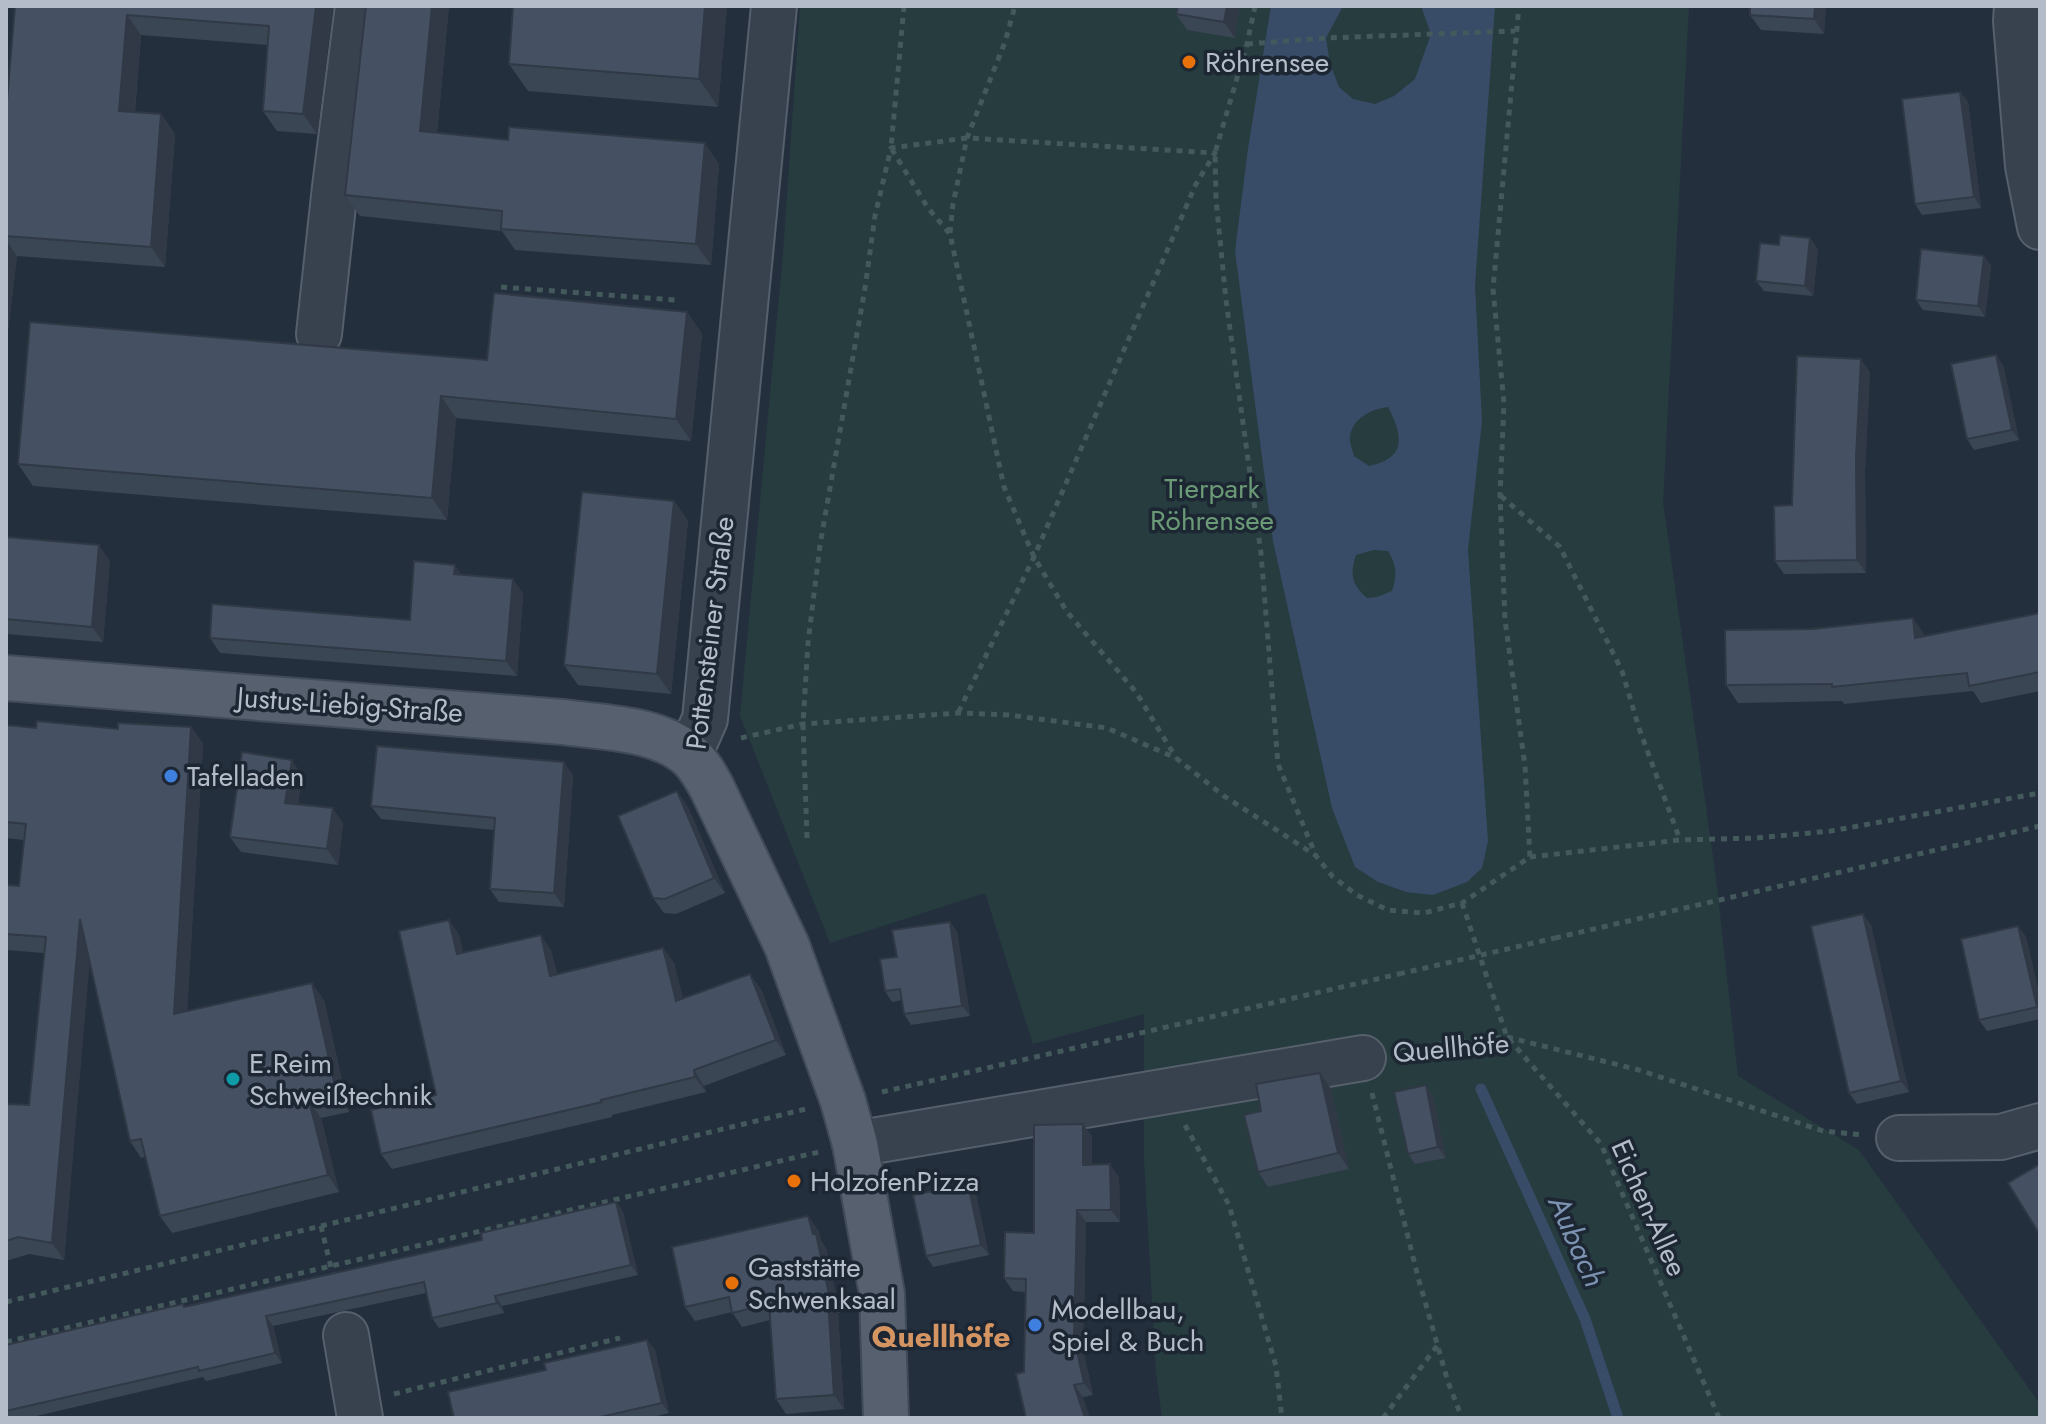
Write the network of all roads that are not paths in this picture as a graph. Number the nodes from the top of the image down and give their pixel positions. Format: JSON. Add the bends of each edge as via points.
{"nodes":[{"id":1,"x":358,"y":6,"type":"edge"},
{"id":2,"x":774,"y":6,"type":"edge"},
{"id":3,"x":2017,"y":6,"type":"edge"},
{"id":4,"x":2040,"y":227,"type":"edge"},
{"id":5,"x":319,"y":334,"type":"dead end"},
{"id":6,"x":6,"y":678,"type":"edge"},
{"id":7,"x":709,"y":748,"type":"junction"},
{"id":8,"x":1363,"y":1058,"type":"road end"},
{"id":9,"x":2040,"y":1126,"type":"edge"},
{"id":10,"x":1899,"y":1138,"type":"road end"},
{"id":11,"x":855,"y":1144,"type":"junction"},
{"id":12,"x":346,"y":1335,"type":"dead end"},
{"id":13,"x":359,"y":1410,"type":"edge"},
{"id":14,"x":886,"y":1418,"type":"edge"}],
"edges":[{"from":1,"to":5,"type":"street"},
{"from":2,"to":7,"type":"street","name":"Pottensteiner Straße","via":[[705,719]]},
{"from":3,"to":4,"type":"street","via":[[2028,166]]},
{"from":6,"to":7,"type":"main road","name":"Justus-Liebig-Straße","via":[[563,722],[637,732],[677,747]]},
{"from":7,"to":11,"type":"main road","name":"Pottensteiner Straße","via":[[702,769],[787,946]]},
{"from":8,"to":11,"type":"street","name":"Quellhöfe"},
{"from":9,"to":10,"type":"street","via":[[2001,1137]]},
{"from":11,"to":14,"type":"main road","name":"Pottensteiner Straße","via":[[882,1294]]},
{"from":12,"to":13,"type":"street"}]}
